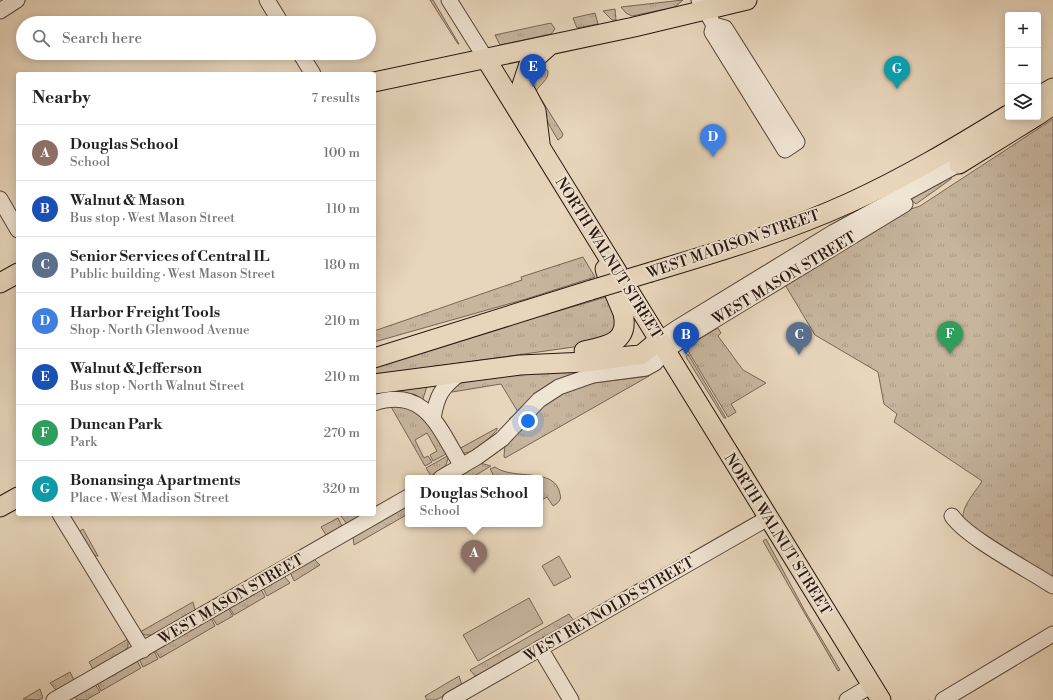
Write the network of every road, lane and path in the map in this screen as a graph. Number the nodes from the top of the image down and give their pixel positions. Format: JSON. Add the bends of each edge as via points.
{"nodes":[{"id":1,"x":17,"y":0,"type":"edge"},
{"id":2,"x":267,"y":0,"type":"edge"},
{"id":3,"x":450,"y":0,"type":"edge"},
{"id":4,"x":747,"y":0,"type":"edge"},
{"id":5,"x":0,"y":11,"type":"edge"},
{"id":6,"x":706,"y":11,"type":"edge"},
{"id":7,"x":277,"y":16,"type":"edge"},
{"id":8,"x":550,"y":45,"type":"junction"},
{"id":9,"x":486,"y":59,"type":"junction"},
{"id":10,"x":304,"y":60,"type":"edge"},
{"id":11,"x":312,"y":72,"type":"edge"},
{"id":12,"x":376,"y":82,"type":"edge"},
{"id":13,"x":1053,"y":88,"type":"edge"},
{"id":14,"x":1041,"y":95,"type":"edge"},
{"id":15,"x":1053,"y":105,"type":"edge"},
{"id":16,"x":1041,"y":113,"type":"edge"},
{"id":17,"x":1005,"y":117,"type":"edge"},
{"id":18,"x":1030,"y":120,"type":"edge"},
{"id":19,"x":541,"y":149,"type":"junction"},
{"id":20,"x":959,"y":164,"type":"joint"},
{"id":21,"x":0,"y":199,"type":"edge"},
{"id":22,"x":905,"y":204,"type":"dead end"},
{"id":23,"x":16,"y":227,"type":"edge"},
{"id":24,"x":602,"y":248,"type":"junction"},
{"id":25,"x":16,"y":274,"type":"edge"},
{"id":26,"x":0,"y":283,"type":"edge"},
{"id":27,"x":482,"y":323,"type":"junction"},
{"id":28,"x":663,"y":345,"type":"junction"},
{"id":29,"x":376,"y":347,"type":"edge"},
{"id":30,"x":376,"y":357,"type":"edge"},
{"id":31,"x":520,"y":365,"type":"junction"},
{"id":32,"x":459,"y":374,"type":"junction"},
{"id":33,"x":376,"y":384,"type":"edge"},
{"id":34,"x":376,"y":402,"type":"edge"},
{"id":35,"x":434,"y":418,"type":"junction"},
{"id":36,"x":462,"y":466,"type":"junction"},
{"id":37,"x":446,"y":475,"type":"edge"},
{"id":38,"x":16,"y":498,"type":"edge"},
{"id":39,"x":405,"y":499,"type":"edge"},
{"id":40,"x":0,"y":507,"type":"edge"},
{"id":41,"x":376,"y":515,"type":"edge"},
{"id":42,"x":61,"y":516,"type":"edge"},
{"id":43,"x":375,"y":516,"type":"edge"},
{"id":44,"x":952,"y":516,"type":"dead end"},
{"id":45,"x":768,"y":518,"type":"junction"},
{"id":46,"x":1053,"y":586,"type":"edge"},
{"id":47,"x":1053,"y":634,"type":"edge"},
{"id":48,"x":540,"y":648,"type":"junction"},
{"id":49,"x":142,"y":650,"type":"junction"},
{"id":50,"x":876,"y":693,"type":"edge"},
{"id":51,"x":54,"y":700,"type":"edge"},
{"id":52,"x":450,"y":700,"type":"edge"},
{"id":53,"x":571,"y":700,"type":"edge"},
{"id":54,"x":847,"y":700,"type":"edge"},
{"id":55,"x":943,"y":700,"type":"edge"}],
"edges":[{"from":1,"to":5,"type":"street"},
{"from":2,"to":7,"type":"street"},
{"from":3,"to":9,"type":"street","name":"NORTH WALNUT STREET"},
{"from":4,"to":6,"type":"main road"},
{"from":6,"to":6,"type":"street","via":[[712,32],[785,150],[797,142],[725,28]]},
{"from":6,"to":8,"type":"main road"},
{"from":8,"to":9,"type":"main road"},
{"from":8,"to":19,"type":"main road","via":[[529,64],[522,84],[536,111]]},
{"from":9,"to":12,"type":"main road"},
{"from":9,"to":19,"type":"main road","name":"NORTH WALNUT STREET"},
{"from":10,"to":11,"type":"street"},
{"from":13,"to":14,"type":"main road"},
{"from":15,"to":16,"type":"main road"},
{"from":17,"to":27,"type":"main road","name":"WEST MADISON STREET","bridge":true,"via":[[913,172],[849,203],[745,243]]},
{"from":18,"to":20,"type":"main road"},
{"from":19,"to":24,"type":"main road","name":"NORTH WALNUT STREET"},
{"from":20,"to":28,"type":"street","name":"WEST MASON STREET","via":[[834,232],[677,328]]},
{"from":21,"to":23,"type":"street"},
{"from":22,"to":28,"type":"street","name":"WEST MASON STREET"},
{"from":24,"to":28,"type":"main road","name":"NORTH WALNUT STREET"},
{"from":24,"to":31,"type":"main road","via":[[607,275],[625,320],[621,335],[607,346]]},
{"from":25,"to":26,"type":"main road"},
{"from":27,"to":29,"type":"main road"},
{"from":27,"to":30,"type":"main road","name":"WEST MADISON STREET"},
{"from":28,"to":31,"type":"main road","via":[[641,355],[586,362]]},
{"from":28,"to":36,"type":"street","name":"WEST MASON STREET","via":[[655,363],[646,368],[593,375],[559,387],[539,400],[512,431]]},
{"from":28,"to":45,"type":"main road","name":"NORTH WALNUT STREET"},
{"from":31,"to":32,"type":"main road"},
{"from":32,"to":33,"type":"main road"},
{"from":32,"to":35,"type":"street","via":[[442,389]]},
{"from":34,"to":35,"type":"street","via":[[387,399],[408,400],[421,406]]},
{"from":35,"to":36,"type":"street"},
{"from":36,"to":37,"type":"street","name":"WEST MASON STREET"},
{"from":38,"to":40,"type":"main road"},
{"from":39,"to":41,"type":"street","name":"WEST MASON STREET"},
{"from":42,"to":49,"type":"street"},
{"from":43,"to":49,"type":"street","name":"WEST MASON STREET"},
{"from":44,"to":46,"type":"street","via":[[957,523],[986,544]]},
{"from":45,"to":48,"type":"street","name":"WEST REYNOLDS STREET"},
{"from":45,"to":50,"type":"main road","name":"NORTH WALNUT STREET"},
{"from":47,"to":55,"type":"street"},
{"from":48,"to":52,"type":"street","name":"WEST REYNOLDS STREET"},
{"from":48,"to":53,"type":"street"},
{"from":49,"to":51,"type":"street","name":"WEST MASON STREET"},
{"from":50,"to":54,"type":"street"}]}
